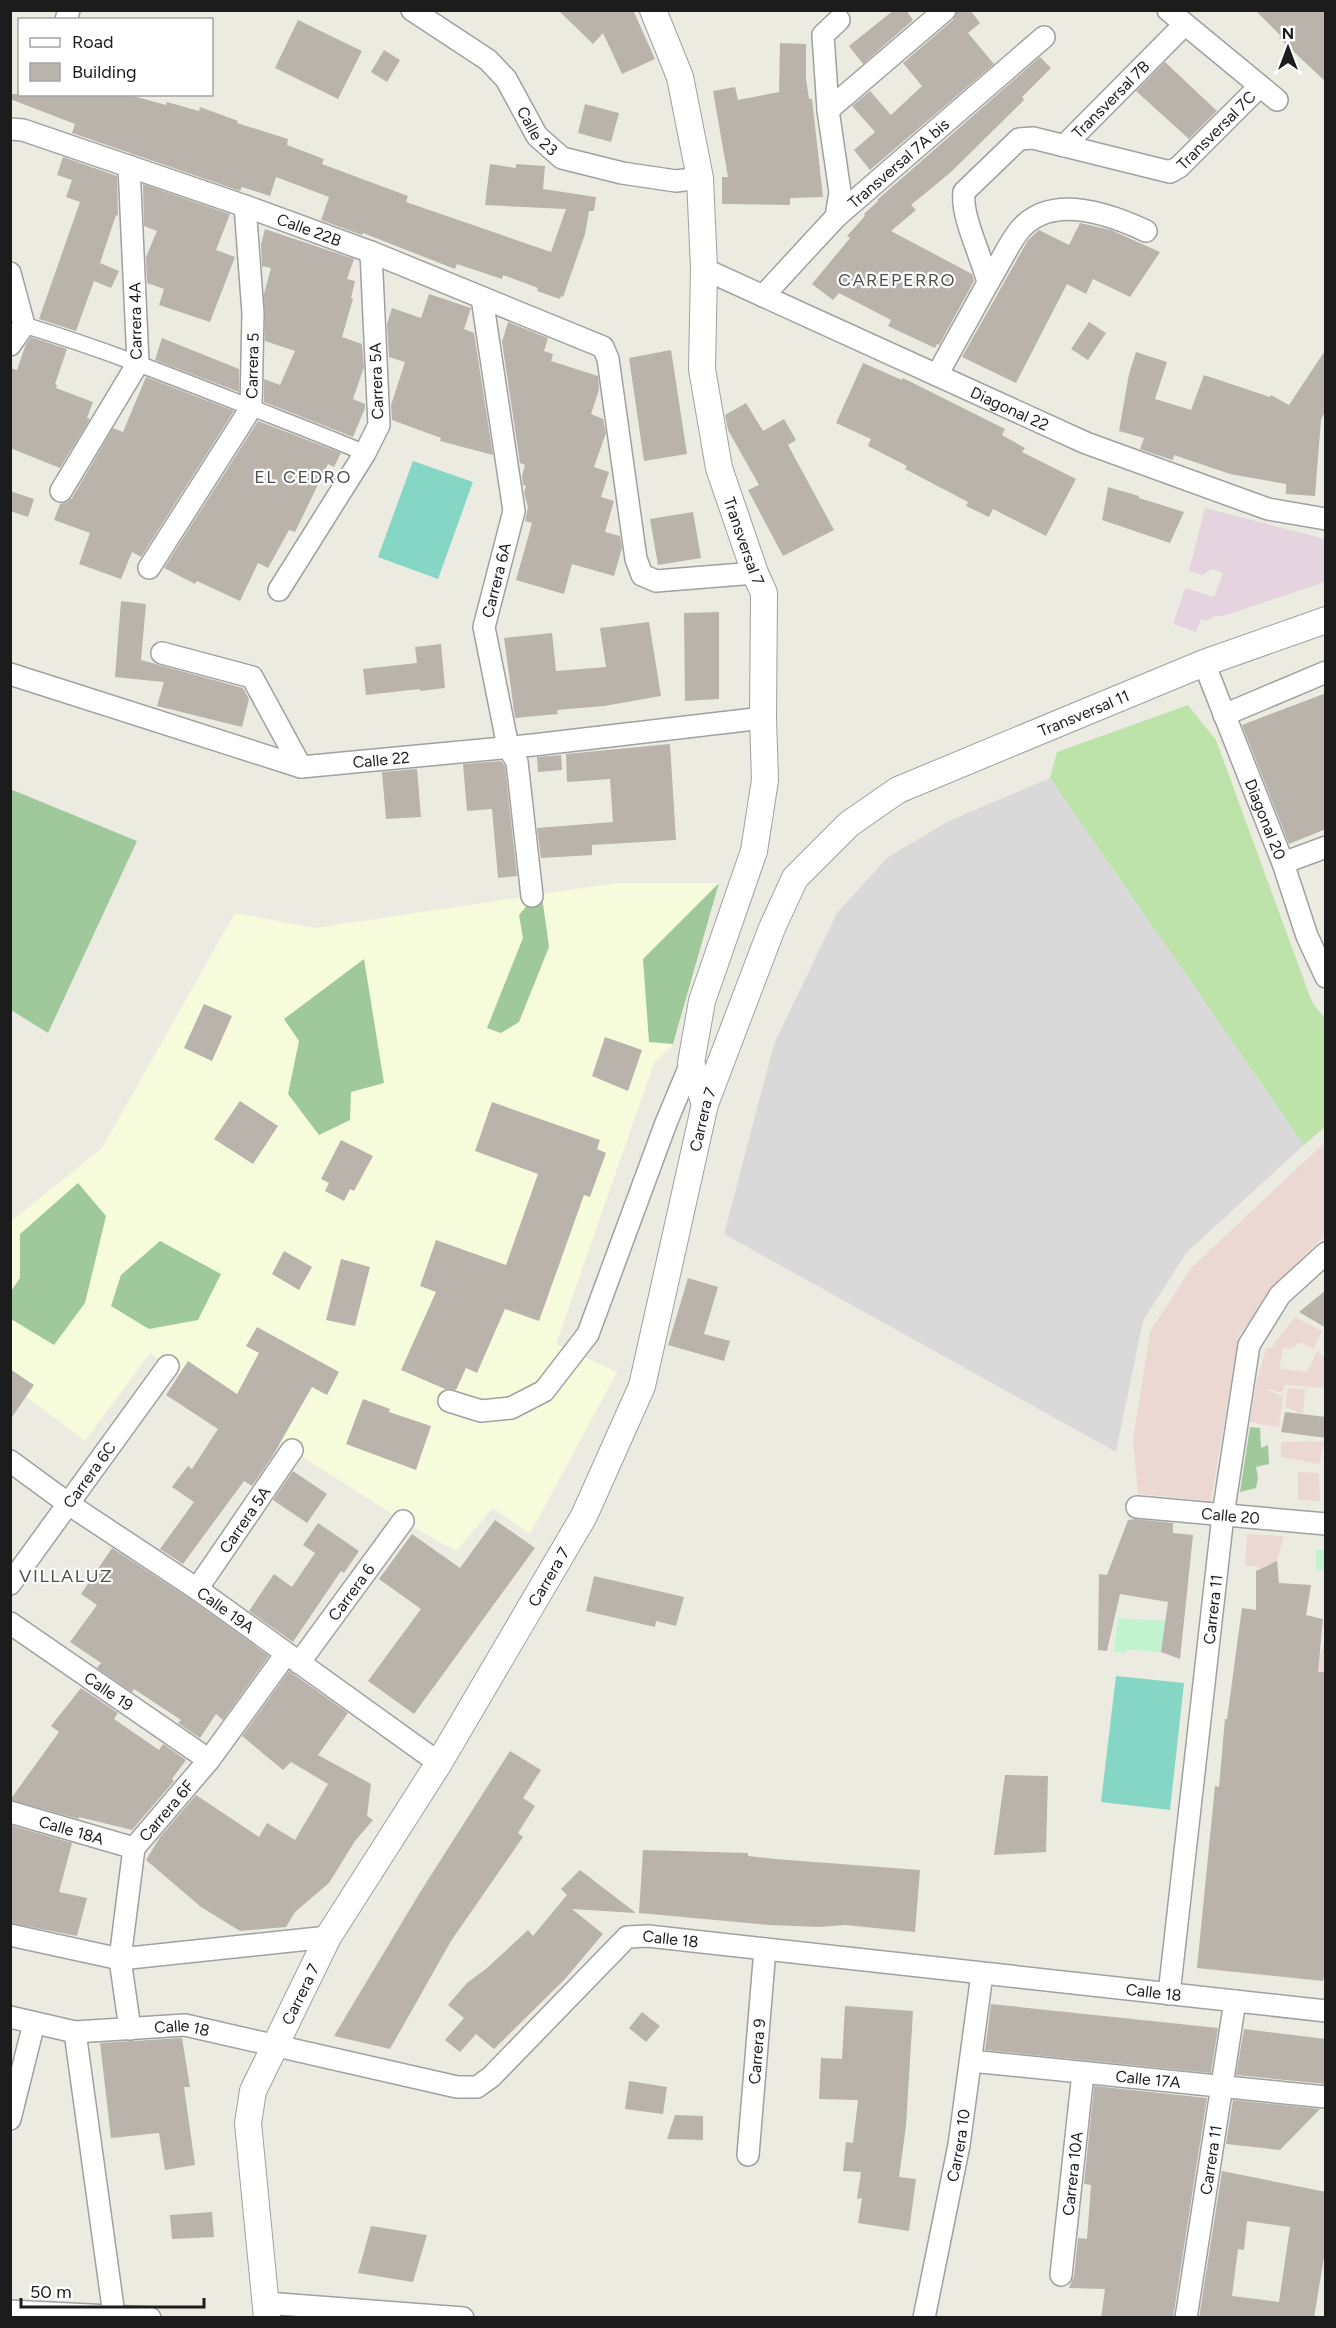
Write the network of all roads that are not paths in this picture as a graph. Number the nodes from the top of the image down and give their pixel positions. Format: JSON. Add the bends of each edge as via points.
{"nodes":[{"id":1,"x":412,"y":10,"type":"edge"},
{"id":2,"x":653,"y":10,"type":"edge"},
{"id":3,"x":945,"y":10,"type":"edge"},
{"id":4,"x":1168,"y":10,"type":"edge"},
{"id":5,"x":839,"y":20,"type":"dead end"},
{"id":6,"x":1184,"y":25,"type":"junction"},
{"id":7,"x":1044,"y":37,"type":"dead end"},
{"id":8,"x":1260,"y":86,"type":"junction"},
{"id":9,"x":1277,"y":100,"type":"dead end"},
{"id":10,"x":828,"y":110,"type":"junction"},
{"id":11,"x":10,"y":129,"type":"edge"},
{"id":12,"x":1064,"y":146,"type":"junction"},
{"id":13,"x":129,"y":166,"type":"junction"},
{"id":14,"x":700,"y":178,"type":"junction"},
{"id":15,"x":245,"y":206,"type":"junction"},
{"id":16,"x":836,"y":217,"type":"junction"},
{"id":17,"x":1146,"y":231,"type":"dead end"},
{"id":18,"x":371,"y":252,"type":"junction"},
{"id":19,"x":704,"y":269,"type":"junction"},
{"id":20,"x":10,"y":273,"type":"edge"},
{"id":21,"x":988,"y":283,"type":"junction"},
{"id":22,"x":763,"y":296,"type":"junction"},
{"id":23,"x":482,"y":298,"type":"junction"},
{"id":24,"x":24,"y":325,"type":"junction"},
{"id":25,"x":10,"y":345,"type":"edge"},
{"id":26,"x":138,"y":363,"type":"junction"},
{"id":27,"x":937,"y":375,"type":"junction"},
{"id":28,"x":251,"y":408,"type":"junction"},
{"id":29,"x":365,"y":453,"type":"junction"},
{"id":30,"x":61,"y":491,"type":"dead end"},
{"id":31,"x":1326,"y":519,"type":"edge"},
{"id":32,"x":149,"y":568,"type":"dead end"},
{"id":33,"x":755,"y":573,"type":"junction"},
{"id":34,"x":279,"y":590,"type":"dead end"},
{"id":35,"x":1326,"y":621,"type":"edge"},
{"id":36,"x":162,"y":653,"type":"dead end"},
{"id":37,"x":1204,"y":663,"type":"junction"},
{"id":38,"x":1326,"y":672,"type":"edge"},
{"id":39,"x":10,"y":674,"type":"edge"},
{"id":40,"x":1224,"y":715,"type":"junction"},
{"id":41,"x":762,"y":718,"type":"junction"},
{"id":42,"x":508,"y":747,"type":"junction"},
{"id":43,"x":302,"y":767,"type":"junction"},
{"id":44,"x":849,"y":824,"type":"joint"},
{"id":45,"x":1326,"y":846,"type":"edge"},
{"id":46,"x":1283,"y":863,"type":"junction"},
{"id":47,"x":532,"y":896,"type":"dead end"},
{"id":48,"x":1326,"y":977,"type":"edge"},
{"id":49,"x":691,"y":1063,"type":"junction"},
{"id":50,"x":705,"y":1104,"type":"junction"},
{"id":51,"x":1326,"y":1253,"type":"edge"},
{"id":52,"x":168,"y":1366,"type":"dead end"},
{"id":53,"x":449,"y":1401,"type":"dead end"},
{"id":54,"x":292,"y":1450,"type":"dead end"},
{"id":55,"x":10,"y":1461,"type":"edge"},
{"id":56,"x":70,"y":1505,"type":"junction"},
{"id":57,"x":1137,"y":1508,"type":"dead end"},
{"id":58,"x":1223,"y":1515,"type":"junction"},
{"id":59,"x":403,"y":1521,"type":"dead end"},
{"id":60,"x":1326,"y":1524,"type":"edge"},
{"id":61,"x":10,"y":1584,"type":"edge"},
{"id":62,"x":198,"y":1589,"type":"junction"},
{"id":63,"x":10,"y":1623,"type":"edge"},
{"id":64,"x":292,"y":1658,"type":"junction"},
{"id":65,"x":209,"y":1760,"type":"junction"},
{"id":66,"x":439,"y":1763,"type":"junction"},
{"id":67,"x":10,"y":1812,"type":"edge"},
{"id":68,"x":134,"y":1848,"type":"junction"},
{"id":69,"x":10,"y":1935,"type":"edge"},
{"id":70,"x":328,"y":1937,"type":"junction"},
{"id":71,"x":765,"y":1949,"type":"junction"},
{"id":72,"x":120,"y":1959,"type":"junction"},
{"id":73,"x":982,"y":1974,"type":"junction"},
{"id":74,"x":1169,"y":1994,"type":"junction"},
{"id":75,"x":1235,"y":2001,"type":"junction"},
{"id":76,"x":1326,"y":2011,"type":"edge"},
{"id":77,"x":10,"y":2017,"type":"edge"},
{"id":78,"x":34,"y":2023,"type":"junction"},
{"id":79,"x":130,"y":2029,"type":"junction"},
{"id":80,"x":75,"y":2032,"type":"junction"},
{"id":81,"x":274,"y":2044,"type":"junction"},
{"id":82,"x":971,"y":2061,"type":"junction"},
{"id":83,"x":1083,"y":2073,"type":"junction"},
{"id":84,"x":1222,"y":2087,"type":"junction"},
{"id":85,"x":1326,"y":2097,"type":"edge"},
{"id":86,"x":10,"y":2119,"type":"edge"},
{"id":87,"x":748,"y":2155,"type":"dead end"},
{"id":88,"x":1061,"y":2275,"type":"dead end"},
{"id":89,"x":267,"y":2310,"type":"edge"},
{"id":90,"x":10,"y":2311,"type":"edge"},
{"id":91,"x":114,"y":2315,"type":"junction"},
{"id":92,"x":150,"y":2318,"type":"edge"},
{"id":93,"x":463,"y":2318,"type":"edge"},
{"id":94,"x":924,"y":2318,"type":"edge"},
{"id":95,"x":1186,"y":2318,"type":"edge"}],
"edges":[{"from":1,"to":14,"type":"street","name":"Calle 23","via":[[488,60],[507,79],[537,136],[561,158],[655,178]]},
{"from":2,"to":14,"type":"street","name":"Transversal 7","via":[[680,76]]},
{"from":3,"to":10,"type":"street"},
{"from":4,"to":6,"type":"street"},
{"from":5,"to":10,"type":"street","via":[[823,34]]},
{"from":6,"to":8,"type":"street"},
{"from":6,"to":12,"type":"street","name":"Transversal 7B"},
{"from":7,"to":16,"type":"street","name":"Transversal 7A bis"},
{"from":8,"to":9,"type":"street"},
{"from":8,"to":12,"type":"street","name":"Transversal 7C","via":[[1170,172]]},
{"from":10,"to":16,"type":"street","via":[[840,192]]},
{"from":11,"to":13,"type":"street","name":"Calle 22B"},
{"from":12,"to":21,"type":"street","name":"Transversal 7B","via":[[1034,138],[1018,139],[964,192],[962,204]]},
{"from":13,"to":15,"type":"street","name":"Calle 22B"},
{"from":13,"to":26,"type":"street","name":"Carrera 4A"},
{"from":14,"to":19,"type":"street","name":"Transversal 7"},
{"from":15,"to":18,"type":"street","name":"Calle 22B"},
{"from":15,"to":28,"type":"street","name":"Carrera 5","via":[[253,313]]},
{"from":16,"to":22,"type":"street","name":"Transversal 7A bis"},
{"from":17,"to":21,"type":"street","via":[[1118,218],[1077,209],[1042,213],[1019,230]]},
{"from":18,"to":23,"type":"street","name":"Calle 22B"},
{"from":18,"to":29,"type":"street","name":"Carrera 5A","via":[[379,425]]},
{"from":19,"to":22,"type":"street","name":"Diagonal 22"},
{"from":19,"to":33,"type":"street","name":"Transversal 7","via":[[702,369],[713,435],[719,468]]},
{"from":20,"to":24,"type":"street"},
{"from":21,"to":27,"type":"street"},
{"from":22,"to":27,"type":"street","name":"Diagonal 22"},
{"from":23,"to":33,"type":"street","name":"Calle 22B","via":[[603,347],[608,359],[636,559],[642,575],[656,581]]},
{"from":23,"to":42,"type":"street","name":"Carrera 6A","via":[[514,511],[484,627]]},
{"from":24,"to":25,"type":"street"},
{"from":24,"to":26,"type":"street"},
{"from":26,"to":28,"type":"street"},
{"from":26,"to":30,"type":"street","name":"Carrera 4A"},
{"from":27,"to":31,"type":"street","name":"Diagonal 22","via":[[1086,443],[1269,509]]},
{"from":28,"to":29,"type":"street"},
{"from":28,"to":32,"type":"street","name":"Carrera 5"},
{"from":29,"to":34,"type":"street","name":"Carrera 5A"},
{"from":33,"to":41,"type":"street","name":"Transversal 7","via":[[764,593]]},
{"from":35,"to":37,"type":"street","name":"Transversal 11"},
{"from":36,"to":43,"type":"street","via":[[252,677]]},
{"from":37,"to":40,"type":"street","name":"Diagonal 20"},
{"from":37,"to":44,"type":"street","name":"Transversal 11","via":[[898,790]]},
{"from":38,"to":40,"type":"street"},
{"from":39,"to":43,"type":"street","name":"Calle 22"},
{"from":40,"to":46,"type":"street","name":"Diagonal 20"},
{"from":41,"to":42,"type":"street","name":"Calle 22"},
{"from":41,"to":49,"type":"street","name":"Transversal 7","via":[[765,780],[754,851],[702,1000]]},
{"from":42,"to":43,"type":"street","name":"Calle 22"},
{"from":42,"to":47,"type":"street","name":"Carrera 6A","via":[[517,762]]},
{"from":44,"to":50,"type":"street","name":"Carrera 7","via":[[795,878]]},
{"from":45,"to":46,"type":"street"},
{"from":46,"to":48,"type":"street","name":"Diagonal 20","via":[[1307,936]]},
{"from":49,"to":50,"type":"street","name":"Transversal 7"},
{"from":49,"to":53,"type":"street","via":[[588,1334],[544,1390],[511,1408],[481,1411]]},
{"from":50,"to":66,"type":"street","name":"Carrera 7","via":[[642,1386],[584,1516]]},
{"from":51,"to":58,"type":"street","name":"Carrera 11","via":[[1280,1294],[1250,1345]]},
{"from":52,"to":56,"type":"street","name":"Carrera 6C"},
{"from":54,"to":62,"type":"street","name":"Carrera 5A"},
{"from":55,"to":56,"type":"street","name":"Calle 19A"},
{"from":56,"to":61,"type":"street","name":"Carrera 6C"},
{"from":56,"to":62,"type":"street","name":"Calle 19A"},
{"from":57,"to":58,"type":"street","name":"Calle 20"},
{"from":58,"to":60,"type":"street","name":"Calle 20"},
{"from":58,"to":74,"type":"street","name":"Carrera 11"},
{"from":59,"to":64,"type":"street","name":"Carrera 6"},
{"from":62,"to":64,"type":"street","name":"Calle 19A"},
{"from":63,"to":65,"type":"street","name":"Calle 19"},
{"from":64,"to":65,"type":"street","name":"Carrera 6F"},
{"from":64,"to":66,"type":"street","name":"Calle 19A"},
{"from":65,"to":68,"type":"street","name":"Carrera 6F"},
{"from":66,"to":70,"type":"street","name":"Carrera 7"},
{"from":67,"to":68,"type":"street","name":"Calle 18A"},
{"from":68,"to":72,"type":"street","name":"Carrera 6F"},
{"from":69,"to":72,"type":"street"},
{"from":70,"to":72,"type":"street"},
{"from":70,"to":81,"type":"street","name":"Carrera 7"},
{"from":71,"to":73,"type":"street","name":"Calle 18"},
{"from":71,"to":81,"type":"street","name":"Calle 18","via":[[627,1937],[477,2087],[457,2088]]},
{"from":71,"to":87,"type":"street","name":"Carrera 9"},
{"from":72,"to":79,"type":"street","name":"Carrera 6F"},
{"from":73,"to":74,"type":"street","name":"Calle 18"},
{"from":73,"to":82,"type":"street","name":"Carrera 10"},
{"from":74,"to":75,"type":"street","name":"Calle 18"},
{"from":75,"to":76,"type":"street","name":"Calle 18"},
{"from":75,"to":84,"type":"street","name":"Carrera 11"},
{"from":77,"to":78,"type":"street","name":"Calle 18"},
{"from":78,"to":80,"type":"street","name":"Calle 18"},
{"from":78,"to":86,"type":"street"},
{"from":79,"to":80,"type":"street","name":"Calle 18"},
{"from":79,"to":81,"type":"street","name":"Calle 18","via":[[184,2025]]},
{"from":80,"to":91,"type":"street"},
{"from":81,"to":89,"type":"street","name":"Carrera 7","via":[[252,2091],[248,2123]]},
{"from":82,"to":83,"type":"street","name":"Calle 17A"},
{"from":82,"to":94,"type":"street","name":"Carrera 10","via":[[960,2145]]},
{"from":83,"to":84,"type":"street","name":"Calle 17A"},
{"from":83,"to":88,"type":"street","name":"Carrera 10A"},
{"from":84,"to":85,"type":"street","name":"Calle 17A"},
{"from":84,"to":95,"type":"street","name":"Carrera 11"},
{"from":89,"to":93,"type":"street"},
{"from":90,"to":91,"type":"street"},
{"from":91,"to":92,"type":"street"}]}
